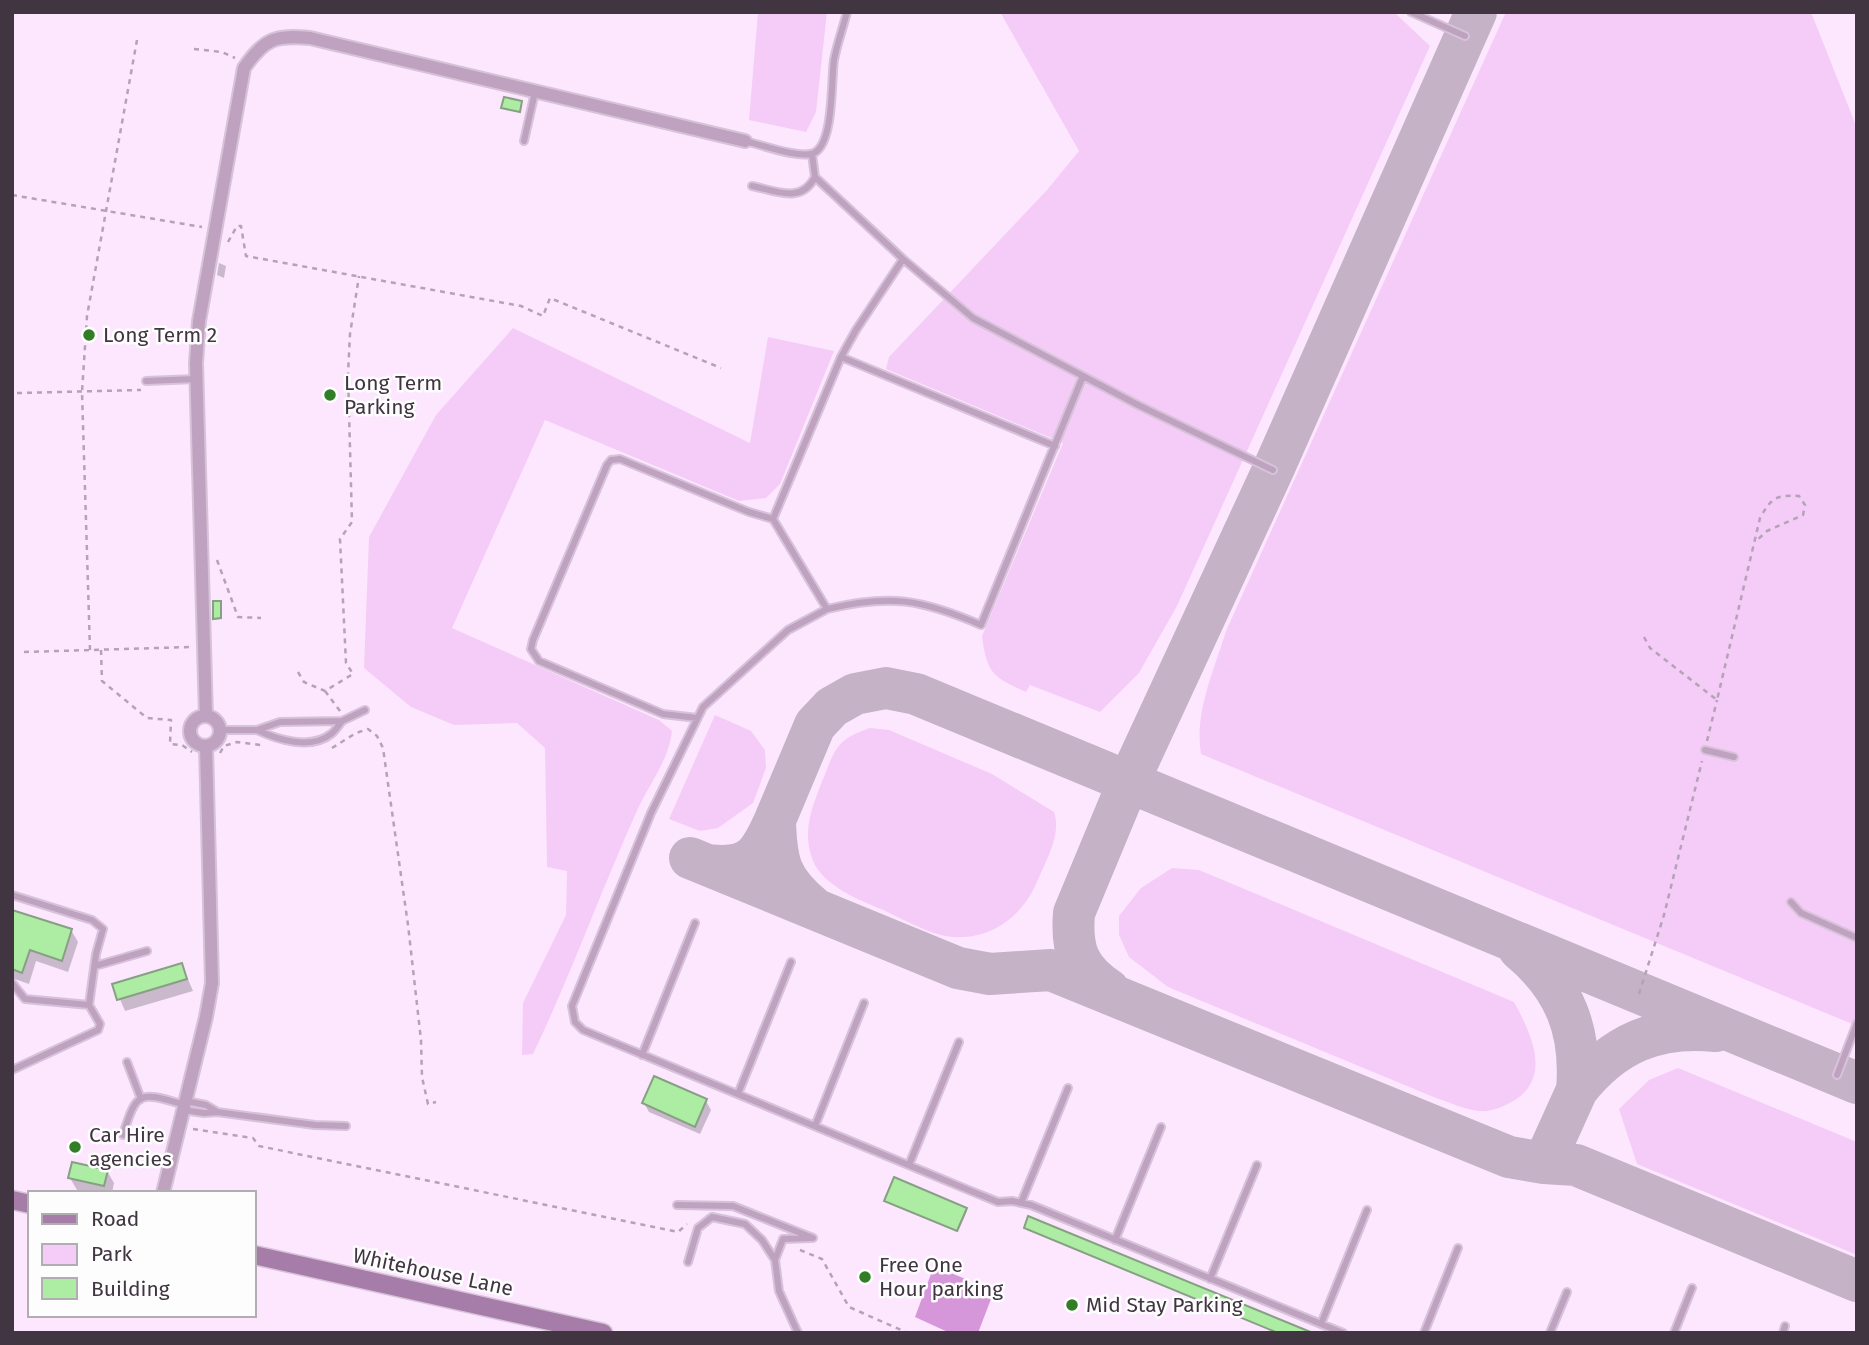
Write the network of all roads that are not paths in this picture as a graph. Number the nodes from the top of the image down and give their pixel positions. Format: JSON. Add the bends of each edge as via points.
{"nodes":[{"id":1,"x":847,"y":12,"type":"edge"},
{"id":2,"x":1411,"y":12,"type":"edge"},
{"id":3,"x":1465,"y":36,"type":"dead end"},
{"id":4,"x":534,"y":92,"type":"junction"},
{"id":5,"x":524,"y":141,"type":"dead end"},
{"id":6,"x":745,"y":141,"type":"joint"},
{"id":7,"x":812,"y":154,"type":"junction"},
{"id":8,"x":815,"y":177,"type":"junction"},
{"id":9,"x":752,"y":186,"type":"dead end"},
{"id":10,"x":904,"y":259,"type":"junction"},
{"id":11,"x":841,"y":357,"type":"junction"},
{"id":12,"x":1083,"y":376,"type":"junction"},
{"id":13,"x":196,"y":379,"type":"junction"},
{"id":14,"x":146,"y":381,"type":"dead end"},
{"id":15,"x":1055,"y":446,"type":"junction"},
{"id":16,"x":1273,"y":470,"type":"dead end"},
{"id":17,"x":773,"y":519,"type":"junction"},
{"id":18,"x":827,"y":609,"type":"junction"},
{"id":19,"x":365,"y":710,"type":"dead end"},
{"id":20,"x":206,"y":716,"type":"junction"},
{"id":21,"x":697,"y":718,"type":"junction"},
{"id":22,"x":342,"y":721,"type":"junction"},
{"id":23,"x":219,"y":730,"type":"junction"},
{"id":24,"x":257,"y":730,"type":"junction"},
{"id":25,"x":206,"y":746,"type":"junction"},
{"id":26,"x":1705,"y":750,"type":"road end"},
{"id":27,"x":1734,"y":757,"type":"dead end"},
{"id":28,"x":12,"y":895,"type":"edge"},
{"id":29,"x":1791,"y":902,"type":"dead end"},
{"id":30,"x":695,"y":923,"type":"dead end"},
{"id":31,"x":1857,"y":938,"type":"edge"},
{"id":32,"x":146,"y":951,"type":"dead end"},
{"id":33,"x":791,"y":962,"type":"dead end"},
{"id":34,"x":95,"y":966,"type":"junction"},
{"id":35,"x":12,"y":983,"type":"edge"},
{"id":36,"x":864,"y":1003,"type":"dead end"},
{"id":37,"x":89,"y":1005,"type":"junction"},
{"id":38,"x":1857,"y":1023,"type":"edge"},
{"id":39,"x":959,"y":1042,"type":"dead end"},
{"id":40,"x":642,"y":1055,"type":"junction"},
{"id":41,"x":127,"y":1062,"type":"dead end"},
{"id":42,"x":12,"y":1070,"type":"edge"},
{"id":43,"x":1837,"y":1074,"type":"dead end"},
{"id":44,"x":1068,"y":1088,"type":"dead end"},
{"id":45,"x":738,"y":1094,"type":"junction"},
{"id":46,"x":141,"y":1099,"type":"junction"},
{"id":47,"x":185,"y":1105,"type":"junction"},
{"id":48,"x":346,"y":1126,"type":"dead end"},
{"id":49,"x":815,"y":1126,"type":"junction"},
{"id":50,"x":1161,"y":1127,"type":"dead end"},
{"id":51,"x":123,"y":1135,"type":"dead end"},
{"id":52,"x":909,"y":1165,"type":"junction"},
{"id":53,"x":1257,"y":1165,"type":"dead end"},
{"id":54,"x":164,"y":1191,"type":"edge"},
{"id":55,"x":1021,"y":1203,"type":"junction"},
{"id":56,"x":677,"y":1205,"type":"dead end"},
{"id":57,"x":1367,"y":1210,"type":"dead end"},
{"id":58,"x":1115,"y":1240,"type":"junction"},
{"id":59,"x":1458,"y":1248,"type":"dead end"},
{"id":60,"x":256,"y":1255,"type":"edge"},
{"id":61,"x":775,"y":1260,"type":"junction"},
{"id":62,"x":688,"y":1262,"type":"dead end"},
{"id":63,"x":1210,"y":1279,"type":"junction"},
{"id":64,"x":1692,"y":1288,"type":"dead end"},
{"id":65,"x":1567,"y":1292,"type":"dead end"},
{"id":66,"x":1321,"y":1324,"type":"junction"},
{"id":67,"x":603,"y":1333,"type":"edge"},
{"id":68,"x":798,"y":1333,"type":"edge"},
{"id":69,"x":1343,"y":1333,"type":"edge"},
{"id":70,"x":1424,"y":1333,"type":"edge"},
{"id":71,"x":1550,"y":1333,"type":"edge"},
{"id":72,"x":1674,"y":1333,"type":"edge"}],
"edges":[{"from":1,"to":7,"type":"lane","via":[[834,58],[827,134],[821,148]]},
{"from":2,"to":3,"type":"lane"},
{"from":4,"to":5,"type":"lane"},
{"from":4,"to":6,"type":"street"},
{"from":4,"to":13,"type":"street","via":[[310,38],[281,36],[257,50],[244,68],[199,321]]},
{"from":6,"to":7,"type":"lane"},
{"from":7,"to":8,"type":"lane"},
{"from":8,"to":9,"type":"lane","via":[[809,188],[796,195]]},
{"from":8,"to":10,"type":"lane"},
{"from":10,"to":11,"type":"lane"},
{"from":10,"to":12,"type":"lane","via":[[973,318]]},
{"from":11,"to":15,"type":"lane"},
{"from":11,"to":17,"type":"lane"},
{"from":12,"to":15,"type":"lane"},
{"from":12,"to":16,"type":"lane"},
{"from":13,"to":14,"type":"lane"},
{"from":13,"to":20,"type":"street"},
{"from":15,"to":18,"type":"lane","via":[[981,625],[934,607],[892,599]]},
{"from":17,"to":18,"type":"lane"},
{"from":17,"to":21,"type":"lane","via":[[620,459],[611,460],[533,640],[531,649],[539,661],[663,714]]},
{"from":18,"to":21,"type":"lane","via":[[788,630],[703,707]]},
{"from":19,"to":22,"type":"lane"},
{"from":20,"to":23,"type":"street"},
{"from":20,"to":25,"type":"street","via":[[194,720],[190,731],[195,742]]},
{"from":21,"to":40,"type":"lane","via":[[651,813],[572,1006],[575,1022],[583,1030]]},
{"from":22,"to":24,"type":"lane","via":[[280,722]]},
{"from":22,"to":24,"type":"lane","via":[[330,735],[307,743],[276,739]]},
{"from":23,"to":24,"type":"lane"},
{"from":23,"to":25,"type":"street","via":[[216,740]]},
{"from":25,"to":47,"type":"street","via":[[212,984]]},
{"from":26,"to":27,"type":"lane"},
{"from":28,"to":34,"type":"lane","via":[[99,924],[103,935]]},
{"from":29,"to":31,"type":"lane","via":[[1801,913]]},
{"from":30,"to":40,"type":"lane"},
{"from":32,"to":34,"type":"lane"},
{"from":33,"to":45,"type":"lane"},
{"from":34,"to":37,"type":"lane"},
{"from":35,"to":37,"type":"lane","via":[[25,999]]},
{"from":36,"to":49,"type":"lane"},
{"from":37,"to":42,"type":"lane","via":[[100,1024],[97,1030]]},
{"from":38,"to":43,"type":"lane"},
{"from":39,"to":52,"type":"lane"},
{"from":40,"to":45,"type":"lane"},
{"from":41,"to":46,"type":"lane"},
{"from":44,"to":55,"type":"lane"},
{"from":45,"to":49,"type":"lane"},
{"from":46,"to":47,"type":"lane","via":[[155,1097]]},
{"from":46,"to":51,"type":"lane","via":[[132,1107]]},
{"from":47,"to":48,"type":"lane","via":[[204,1113]]},
{"from":47,"to":54,"type":"street"},
{"from":49,"to":52,"type":"lane"},
{"from":50,"to":58,"type":"lane"},
{"from":52,"to":55,"type":"lane","via":[[998,1202]]},
{"from":53,"to":63,"type":"lane"},
{"from":55,"to":58,"type":"lane"},
{"from":56,"to":61,"type":"lane","via":[[733,1206],[813,1238],[783,1239]]},
{"from":57,"to":66,"type":"lane"},
{"from":58,"to":63,"type":"lane"},
{"from":59,"to":70,"type":"lane"},
{"from":60,"to":67,"type":"street","name":"Whitehouse Lane"},
{"from":61,"to":62,"type":"lane","via":[[745,1224],[712,1217],[698,1228]]},
{"from":61,"to":68,"type":"lane","via":[[779,1291]]},
{"from":63,"to":66,"type":"lane"},
{"from":64,"to":72,"type":"lane"},
{"from":65,"to":71,"type":"lane"},
{"from":66,"to":69,"type":"lane"}]}
